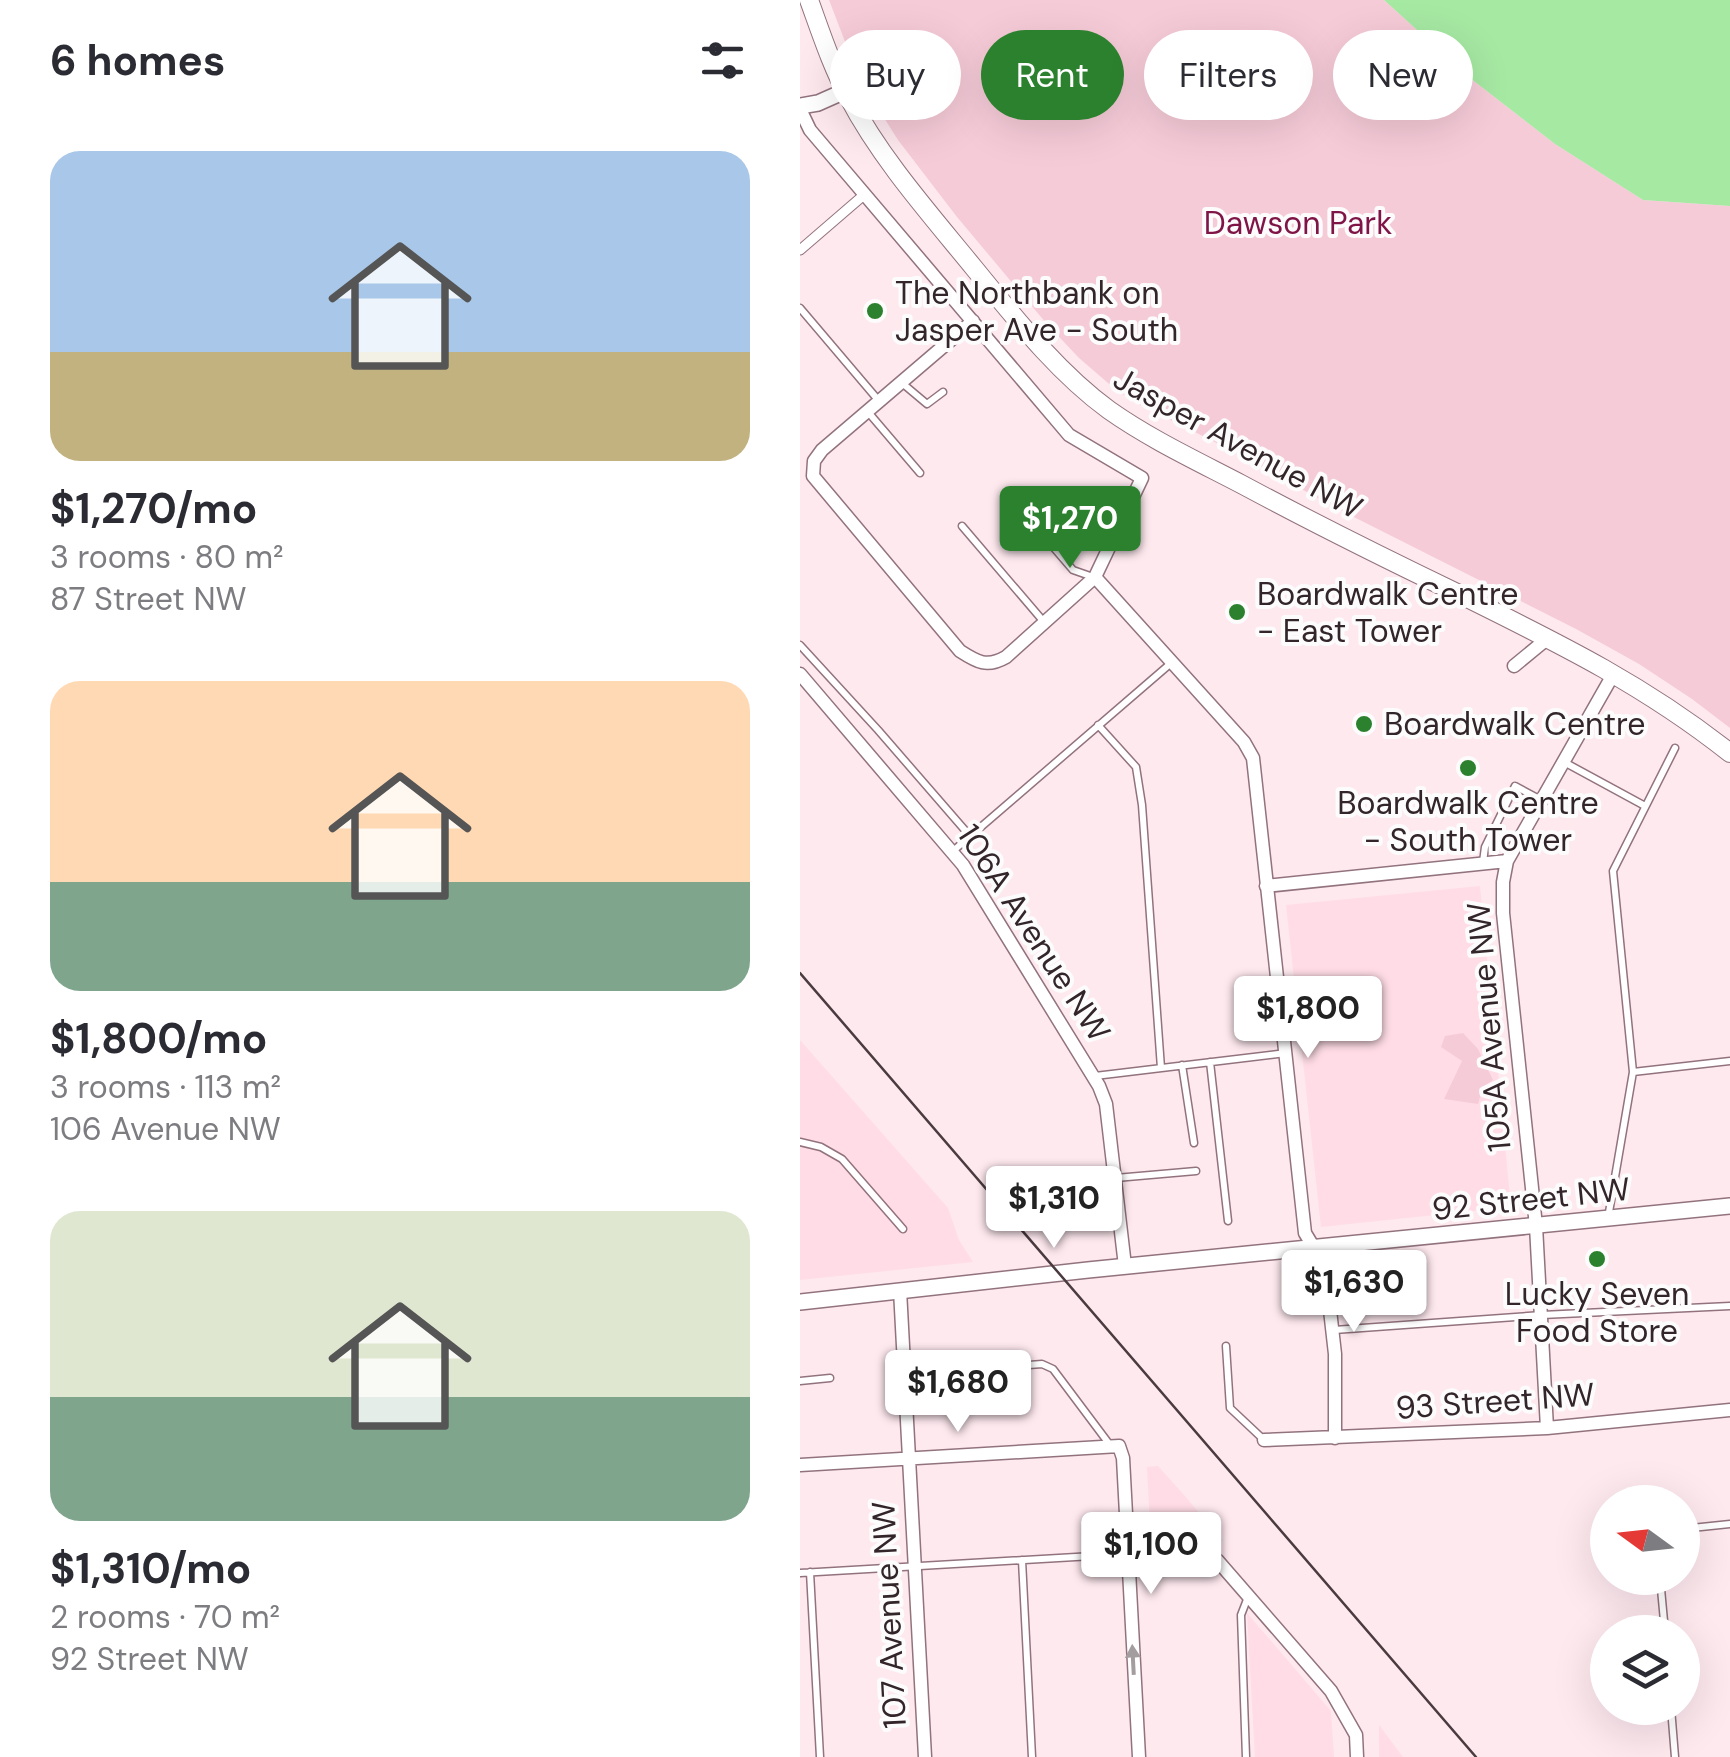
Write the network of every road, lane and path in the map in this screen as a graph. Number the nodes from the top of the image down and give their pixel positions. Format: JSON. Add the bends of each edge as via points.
{"nodes":[{"id":1,"x":808,"y":0,"type":"edge"},
{"id":2,"x":830,"y":58,"type":"edge"},
{"id":3,"x":830,"y":97,"type":"edge"},
{"id":4,"x":800,"y":107,"type":"edge"},
{"id":5,"x":864,"y":120,"type":"edge"},
{"id":6,"x":865,"y":194,"type":"junction"},
{"id":7,"x":800,"y":250,"type":"edge"},
{"id":8,"x":800,"y":308,"type":"edge"},
{"id":9,"x":973,"y":320,"type":"junction"},
{"id":10,"x":901,"y":382,"type":"junction"},
{"id":11,"x":943,"y":392,"type":"dead end"},
{"id":12,"x":879,"y":401,"type":"junction"},
{"id":13,"x":867,"y":411,"type":"junction"},
{"id":14,"x":806,"y":467,"type":"edge"},
{"id":15,"x":920,"y":473,"type":"dead end"},
{"id":16,"x":962,"y":526,"type":"dead end"},
{"id":17,"x":1049,"y":542,"type":"dead end"},
{"id":18,"x":1095,"y":577,"type":"junction"},
{"id":19,"x":1045,"y":623,"type":"junction"},
{"id":20,"x":1548,"y":638,"type":"junction"},
{"id":21,"x":800,"y":645,"type":"edge"},
{"id":22,"x":1171,"y":663,"type":"junction"},
{"id":23,"x":1514,"y":666,"type":"dead end"},
{"id":24,"x":1614,"y":673,"type":"junction"},
{"id":25,"x":800,"y":674,"type":"edge"},
{"id":26,"x":1098,"y":725,"type":"junction"},
{"id":27,"x":1674,"y":748,"type":"dead end"},
{"id":28,"x":1730,"y":753,"type":"edge"},
{"id":29,"x":1564,"y":762,"type":"junction"},
{"id":30,"x":1542,"y":800,"type":"junction"},
{"id":31,"x":1645,"y":806,"type":"junction"},
{"id":32,"x":970,"y":836,"type":"junction"},
{"id":33,"x":952,"y":852,"type":"junction"},
{"id":34,"x":1507,"y":861,"type":"junction"},
{"id":35,"x":1484,"y":863,"type":"junction"},
{"id":36,"x":1266,"y":886,"type":"junction"},
{"id":37,"x":1286,"y":1053,"type":"junction"},
{"id":38,"x":1730,"y":1061,"type":"edge"},
{"id":39,"x":1210,"y":1062,"type":"junction"},
{"id":40,"x":1182,"y":1066,"type":"junction"},
{"id":41,"x":1160,"y":1068,"type":"junction"},
{"id":42,"x":1633,"y":1072,"type":"junction"},
{"id":43,"x":1094,"y":1076,"type":"junction"},
{"id":44,"x":800,"y":1142,"type":"edge"},
{"id":45,"x":1194,"y":1143,"type":"dead end"},
{"id":46,"x":1196,"y":1171,"type":"dead end"},
{"id":47,"x":1115,"y":1178,"type":"junction"},
{"id":48,"x":1730,"y":1206,"type":"edge"},
{"id":49,"x":1608,"y":1219,"type":"junction"},
{"id":50,"x":1228,"y":1221,"type":"dead end"},
{"id":51,"x":1536,"y":1226,"type":"junction"},
{"id":52,"x":903,"y":1229,"type":"dead end"},
{"id":53,"x":1313,"y":1247,"type":"junction"},
{"id":54,"x":1124,"y":1266,"type":"junction"},
{"id":55,"x":900,"y":1290,"type":"junction"},
{"id":56,"x":800,"y":1302,"type":"edge"},
{"id":57,"x":1730,"y":1306,"type":"edge"},
{"id":58,"x":1542,"y":1315,"type":"junction"},
{"id":59,"x":1332,"y":1330,"type":"junction"},
{"id":60,"x":1226,"y":1346,"type":"dead end"},
{"id":61,"x":906,"y":1375,"type":"junction"},
{"id":62,"x":830,"y":1378,"type":"dead end"},
{"id":63,"x":800,"y":1381,"type":"edge"},
{"id":64,"x":1730,"y":1410,"type":"edge"},
{"id":65,"x":1546,"y":1428,"type":"junction"},
{"id":66,"x":1335,"y":1438,"type":"junction"},
{"id":67,"x":1264,"y":1440,"type":"joint"},
{"id":68,"x":1115,"y":1446,"type":"junction"},
{"id":69,"x":908,"y":1459,"type":"junction"},
{"id":70,"x":800,"y":1466,"type":"edge"},
{"id":71,"x":1730,"y":1524,"type":"edge"},
{"id":72,"x":1700,"y":1527,"type":"edge"},
{"id":73,"x":1128,"y":1553,"type":"junction"},
{"id":74,"x":1022,"y":1560,"type":"junction"},
{"id":75,"x":1217,"y":1560,"type":"joint"},
{"id":76,"x":914,"y":1567,"type":"junction"},
{"id":77,"x":810,"y":1572,"type":"junction"},
{"id":78,"x":800,"y":1573,"type":"edge"},
{"id":79,"x":1248,"y":1597,"type":"junction"},
{"id":80,"x":1672,"y":1725,"type":"edge"},
{"id":81,"x":820,"y":1757,"type":"edge"},
{"id":82,"x":925,"y":1757,"type":"edge"},
{"id":83,"x":1032,"y":1757,"type":"edge"},
{"id":84,"x":1139,"y":1757,"type":"edge"},
{"id":85,"x":1246,"y":1757,"type":"edge"},
{"id":86,"x":1357,"y":1757,"type":"edge"},
{"id":87,"x":1675,"y":1757,"type":"edge"}],
"edges":[{"from":1,"to":2,"type":"main road","name":"Jasper Avenue NW"},
{"from":3,"to":4,"type":"street"},
{"from":4,"to":6,"type":"street","via":[[810,130]]},
{"from":5,"to":20,"type":"main road","name":"Jasper Avenue NW","via":[[958,248],[1055,362],[1109,410],[1312,522]]},
{"from":6,"to":7,"type":"street"},
{"from":6,"to":9,"type":"street"},
{"from":8,"to":12,"type":"lane"},
{"from":9,"to":10,"type":"street"},
{"from":9,"to":18,"type":"street","via":[[1070,435],[1142,478]]},
{"from":10,"to":11,"type":"lane","via":[[927,404]]},
{"from":10,"to":12,"type":"street"},
{"from":12,"to":13,"type":"street"},
{"from":13,"to":14,"type":"street"},
{"from":13,"to":15,"type":"lane"},
{"from":14,"to":19,"type":"street","via":[[960,651],[985,665],[996,663]]},
{"from":16,"to":19,"type":"lane"},
{"from":17,"to":18,"type":"lane","via":[[1073,570]]},
{"from":18,"to":19,"type":"street"},
{"from":18,"to":22,"type":"street"},
{"from":20,"to":23,"type":"street"},
{"from":20,"to":24,"type":"main road","name":"Jasper Avenue NW"},
{"from":21,"to":32,"type":"lane"},
{"from":22,"to":26,"type":"lane"},
{"from":22,"to":36,"type":"street","via":[[1253,758]]},
{"from":24,"to":28,"type":"main road","name":"Jasper Avenue NW"},
{"from":24,"to":29,"type":"street"},
{"from":25,"to":33,"type":"street","name":"106A Avenue NW"},
{"from":26,"to":32,"type":"lane"},
{"from":26,"to":41,"type":"lane","via":[[1136,768]]},
{"from":27,"to":31,"type":"lane"},
{"from":29,"to":30,"type":"street"},
{"from":29,"to":31,"type":"lane"},
{"from":30,"to":34,"type":"street"},
{"from":30,"to":35,"type":"lane","via":[[1515,786],[1485,847]]},
{"from":31,"to":42,"type":"lane","via":[[1613,871]]},
{"from":32,"to":33,"type":"lane"},
{"from":33,"to":43,"type":"street","name":"106A Avenue NW"},
{"from":34,"to":35,"type":"street"},
{"from":34,"to":51,"type":"street","name":"105A Avenue NW","via":[[1503,913]]},
{"from":35,"to":36,"type":"street"},
{"from":36,"to":37,"type":"street"},
{"from":37,"to":39,"type":"lane"},
{"from":37,"to":53,"type":"street","via":[[1306,1233]]},
{"from":38,"to":42,"type":"lane"},
{"from":39,"to":40,"type":"lane"},
{"from":39,"to":50,"type":"lane"},
{"from":40,"to":41,"type":"lane"},
{"from":40,"to":45,"type":"lane"},
{"from":41,"to":43,"type":"lane"},
{"from":42,"to":49,"type":"lane"},
{"from":43,"to":47,"type":"street","name":"106A Avenue NW","via":[[1106,1104]]},
{"from":44,"to":52,"type":"lane","via":[[842,1159]]},
{"from":46,"to":47,"type":"lane"},
{"from":47,"to":54,"type":"street","name":"106A Avenue NW"},
{"from":48,"to":49,"type":"street","name":"92 Street NW"},
{"from":49,"to":51,"type":"street","name":"92 Street NW"},
{"from":51,"to":53,"type":"street","name":"92 Street NW"},
{"from":51,"to":58,"type":"street","name":"105A Avenue NW"},
{"from":53,"to":54,"type":"street","name":"92 Street NW"},
{"from":53,"to":59,"type":"street","via":[[1325,1266]]},
{"from":54,"to":55,"type":"street","name":"92 Street NW"},
{"from":55,"to":56,"type":"street","name":"92 Street NW"},
{"from":55,"to":61,"type":"street","name":"107 Avenue NW"},
{"from":57,"to":58,"type":"lane"},
{"from":58,"to":59,"type":"lane"},
{"from":58,"to":65,"type":"street","name":"105A Avenue NW"},
{"from":59,"to":66,"type":"street"},
{"from":60,"to":67,"type":"lane","via":[[1230,1408]]},
{"from":61,"to":68,"type":"lane","via":[[1042,1364]]},
{"from":61,"to":69,"type":"street","name":"107 Avenue NW"},
{"from":62,"to":63,"type":"lane"},
{"from":64,"to":65,"type":"street","name":"93 Street NW"},
{"from":65,"to":66,"type":"street","name":"93 Street NW"},
{"from":66,"to":67,"type":"street","name":"93 Street NW"},
{"from":68,"to":69,"type":"street"},
{"from":68,"to":73,"type":"street","via":[[1123,1458]]},
{"from":69,"to":70,"type":"street"},
{"from":69,"to":76,"type":"street","name":"107 Avenue NW"},
{"from":71,"to":72,"type":"lane"},
{"from":73,"to":74,"type":"lane"},
{"from":73,"to":75,"type":"lane","via":[[1195,1550]]},
{"from":84,"to":73,"type":"street","one_way":true},
{"from":74,"to":76,"type":"lane"},
{"from":74,"to":83,"type":"lane"},
{"from":75,"to":79,"type":"street"},
{"from":76,"to":77,"type":"lane"},
{"from":76,"to":82,"type":"street","name":"107 Avenue NW"},
{"from":77,"to":78,"type":"lane"},
{"from":77,"to":81,"type":"lane"},
{"from":79,"to":85,"type":"lane","via":[[1241,1615]]},
{"from":79,"to":86,"type":"street","via":[[1331,1691],[1356,1735]]},
{"from":80,"to":87,"type":"lane"}]}
